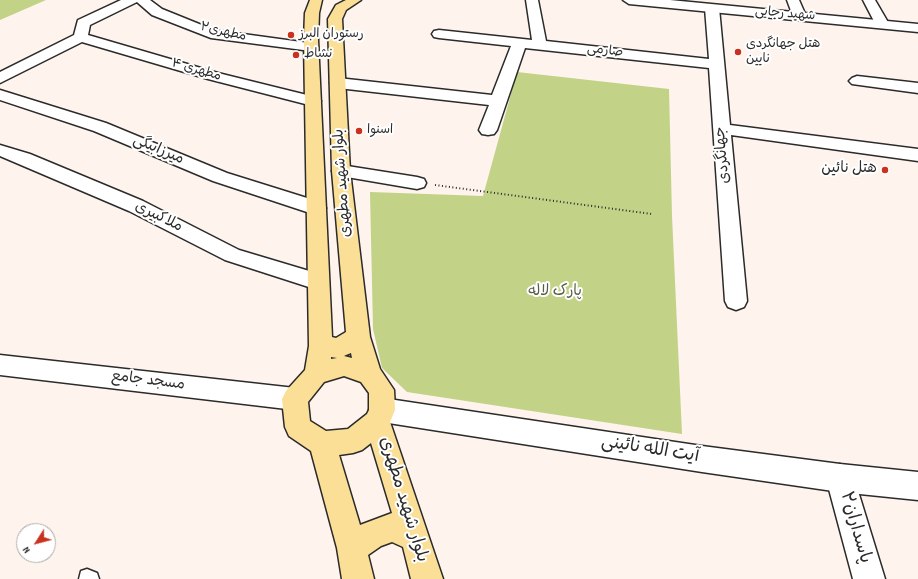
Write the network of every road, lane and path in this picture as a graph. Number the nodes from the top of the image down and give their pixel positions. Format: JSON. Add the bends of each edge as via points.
{"nodes":[{"id":1,"x":132,"y":0,"type":"edge"},
{"id":2,"x":142,"y":0,"type":"edge"},
{"id":3,"x":316,"y":0,"type":"edge"},
{"id":4,"x":355,"y":0,"type":"edge"},
{"id":5,"x":532,"y":0,"type":"edge"},
{"id":6,"x":629,"y":0,"type":"edge"},
{"id":7,"x":793,"y":0,"type":"edge"},
{"id":8,"x":869,"y":0,"type":"edge"},
{"id":9,"x":657,"y":1,"type":"edge"},
{"id":10,"x":712,"y":8,"type":"junction"},
{"id":11,"x":799,"y":16,"type":"junction"},
{"id":12,"x":882,"y":24,"type":"junction"},
{"id":13,"x":918,"y":28,"type":"edge"},
{"id":14,"x":439,"y":34,"type":"dead end"},
{"id":15,"x":81,"y":37,"type":"junction"},
{"id":16,"x":519,"y":43,"type":"junction"},
{"id":17,"x":540,"y":45,"type":"junction"},
{"id":18,"x":311,"y":47,"type":"junction"},
{"id":19,"x":716,"y":64,"type":"junction"},
{"id":20,"x":0,"y":78,"type":"edge"},
{"id":21,"x":857,"y":81,"type":"dead end"},
{"id":22,"x":338,"y":83,"type":"junction"},
{"id":23,"x":918,"y":88,"type":"edge"},
{"id":24,"x":0,"y":95,"type":"edge"},
{"id":25,"x":312,"y":101,"type":"junction"},
{"id":26,"x":499,"y":101,"type":"junction"},
{"id":27,"x":722,"y":129,"type":"junction"},
{"id":28,"x":488,"y":130,"type":"dead end"},
{"id":29,"x":0,"y":150,"type":"edge"},
{"id":30,"x":918,"y":155,"type":"edge"},
{"id":31,"x":341,"y":171,"type":"junction"},
{"id":32,"x":417,"y":183,"type":"joint"},
{"id":33,"x":316,"y":208,"type":"junction"},
{"id":34,"x":652,"y":214,"type":"dead end"},
{"id":35,"x":318,"y":282,"type":"junction"},
{"id":36,"x":736,"y":301,"type":"dead end"},
{"id":37,"x":358,"y":337,"type":"junction"},
{"id":38,"x":320,"y":346,"type":"junction"},
{"id":39,"x":0,"y":365,"type":"edge"},
{"id":40,"x":316,"y":374,"type":"junction"},
{"id":41,"x":369,"y":374,"type":"junction"},
{"id":42,"x":295,"y":399,"type":"junction"},
{"id":43,"x":380,"y":416,"type":"junction"},
{"id":44,"x":322,"y":444,"type":"junction"},
{"id":45,"x":840,"y":478,"type":"junction"},
{"id":46,"x":918,"y":486,"type":"edge"},
{"id":47,"x":415,"y":537,"type":"junction"},
{"id":48,"x":352,"y":548,"type":"junction"},
{"id":49,"x":358,"y":579,"type":"edge"},
{"id":50,"x":426,"y":579,"type":"edge"},
{"id":51,"x":869,"y":579,"type":"edge"}],
"edges":[{"from":1,"to":15,"type":"street","via":[[83,23]]},
{"from":2,"to":18,"type":"street","name":"مطهری۲","via":[[156,12],[211,34]]},
{"from":3,"to":18,"type":"main road","name":"بلوار شهید مطهری","via":[[312,13]]},
{"from":4,"to":22,"type":"main road","name":"بلوار شهید مطهری","via":[[340,8],[335,19]]},
{"from":5,"to":17,"type":"street"},
{"from":6,"to":9,"type":"street","name":"شهید رجایی"},
{"from":7,"to":11,"type":"street"},
{"from":8,"to":12,"type":"street"},
{"from":9,"to":10,"type":"street","name":"شهید رجایی"},
{"from":10,"to":11,"type":"street","name":"شهید رجایی"},
{"from":10,"to":19,"type":"street","name":"جهانگردی"},
{"from":11,"to":12,"type":"street","name":"شهید رجایی"},
{"from":12,"to":13,"type":"street","name":"شهید رجایی"},
{"from":14,"to":16,"type":"street","name":"صارمی"},
{"from":15,"to":20,"type":"street"},
{"from":15,"to":25,"type":"street","name":"مطهری ۴","via":[[213,76]]},
{"from":16,"to":17,"type":"street","name":"صارمی"},
{"from":16,"to":26,"type":"street"},
{"from":17,"to":19,"type":"street","name":"صارمی"},
{"from":18,"to":25,"type":"main road","name":"بلوار شهید مطهری"},
{"from":19,"to":27,"type":"street","name":"جهانگردی"},
{"from":21,"to":23,"type":"street"},
{"from":22,"to":26,"type":"street"},
{"from":22,"to":31,"type":"main road","name":"بلوار شهید مطهری"},
{"from":24,"to":33,"type":"street","name":"میرزابیگی","via":[[100,127],[220,177]]},
{"from":25,"to":33,"type":"main road","name":"بلوار شهید مطهری"},
{"from":26,"to":28,"type":"street"},
{"from":27,"to":30,"type":"street"},
{"from":27,"to":36,"type":"street","name":"جهانگردی"},
{"from":29,"to":35,"type":"street","name":"ملاکبیری","via":[[136,206],[232,255]]},
{"from":31,"to":32,"type":"street"},
{"from":31,"to":37,"type":"main road","name":"بلوار شهید مطهری"},
{"from":32,"to":34,"type":"path"},
{"from":33,"to":35,"type":"main road","name":"بلوار شهید مطهری"},
{"from":35,"to":38,"type":"main road","name":"بلوار شهید مطهری"},
{"from":37,"to":38,"type":"main road","via":[[338,348]]},
{"from":37,"to":41,"type":"main road","name":"بلوار شهید مطهری"},
{"from":38,"to":40,"type":"main road","name":"بلوار شهید مطهری"},
{"from":39,"to":42,"type":"street","name":"مسجد جامع"},
{"from":40,"to":41,"type":"main road","via":[[344,366]]},
{"from":40,"to":42,"type":"main road"},
{"from":41,"to":43,"type":"main road","via":[[381,390]]},
{"from":42,"to":44,"type":"main road","via":[[298,427]]},
{"from":43,"to":44,"type":"main road","via":[[353,442]]},
{"from":43,"to":45,"type":"street","name":"آیت الله نائینی"},
{"from":43,"to":47,"type":"main road","name":"بلوار شهید مطهری"},
{"from":44,"to":48,"type":"main road"},
{"from":45,"to":46,"type":"street","name":"آیت الله نائینی"},
{"from":45,"to":51,"type":"street","name":"پاسداران۲"},
{"from":47,"to":48,"type":"main road","via":[[393,527],[372,535]]},
{"from":47,"to":50,"type":"main road","name":"بلوار شهید مطهری"},
{"from":48,"to":49,"type":"main road"}]}
